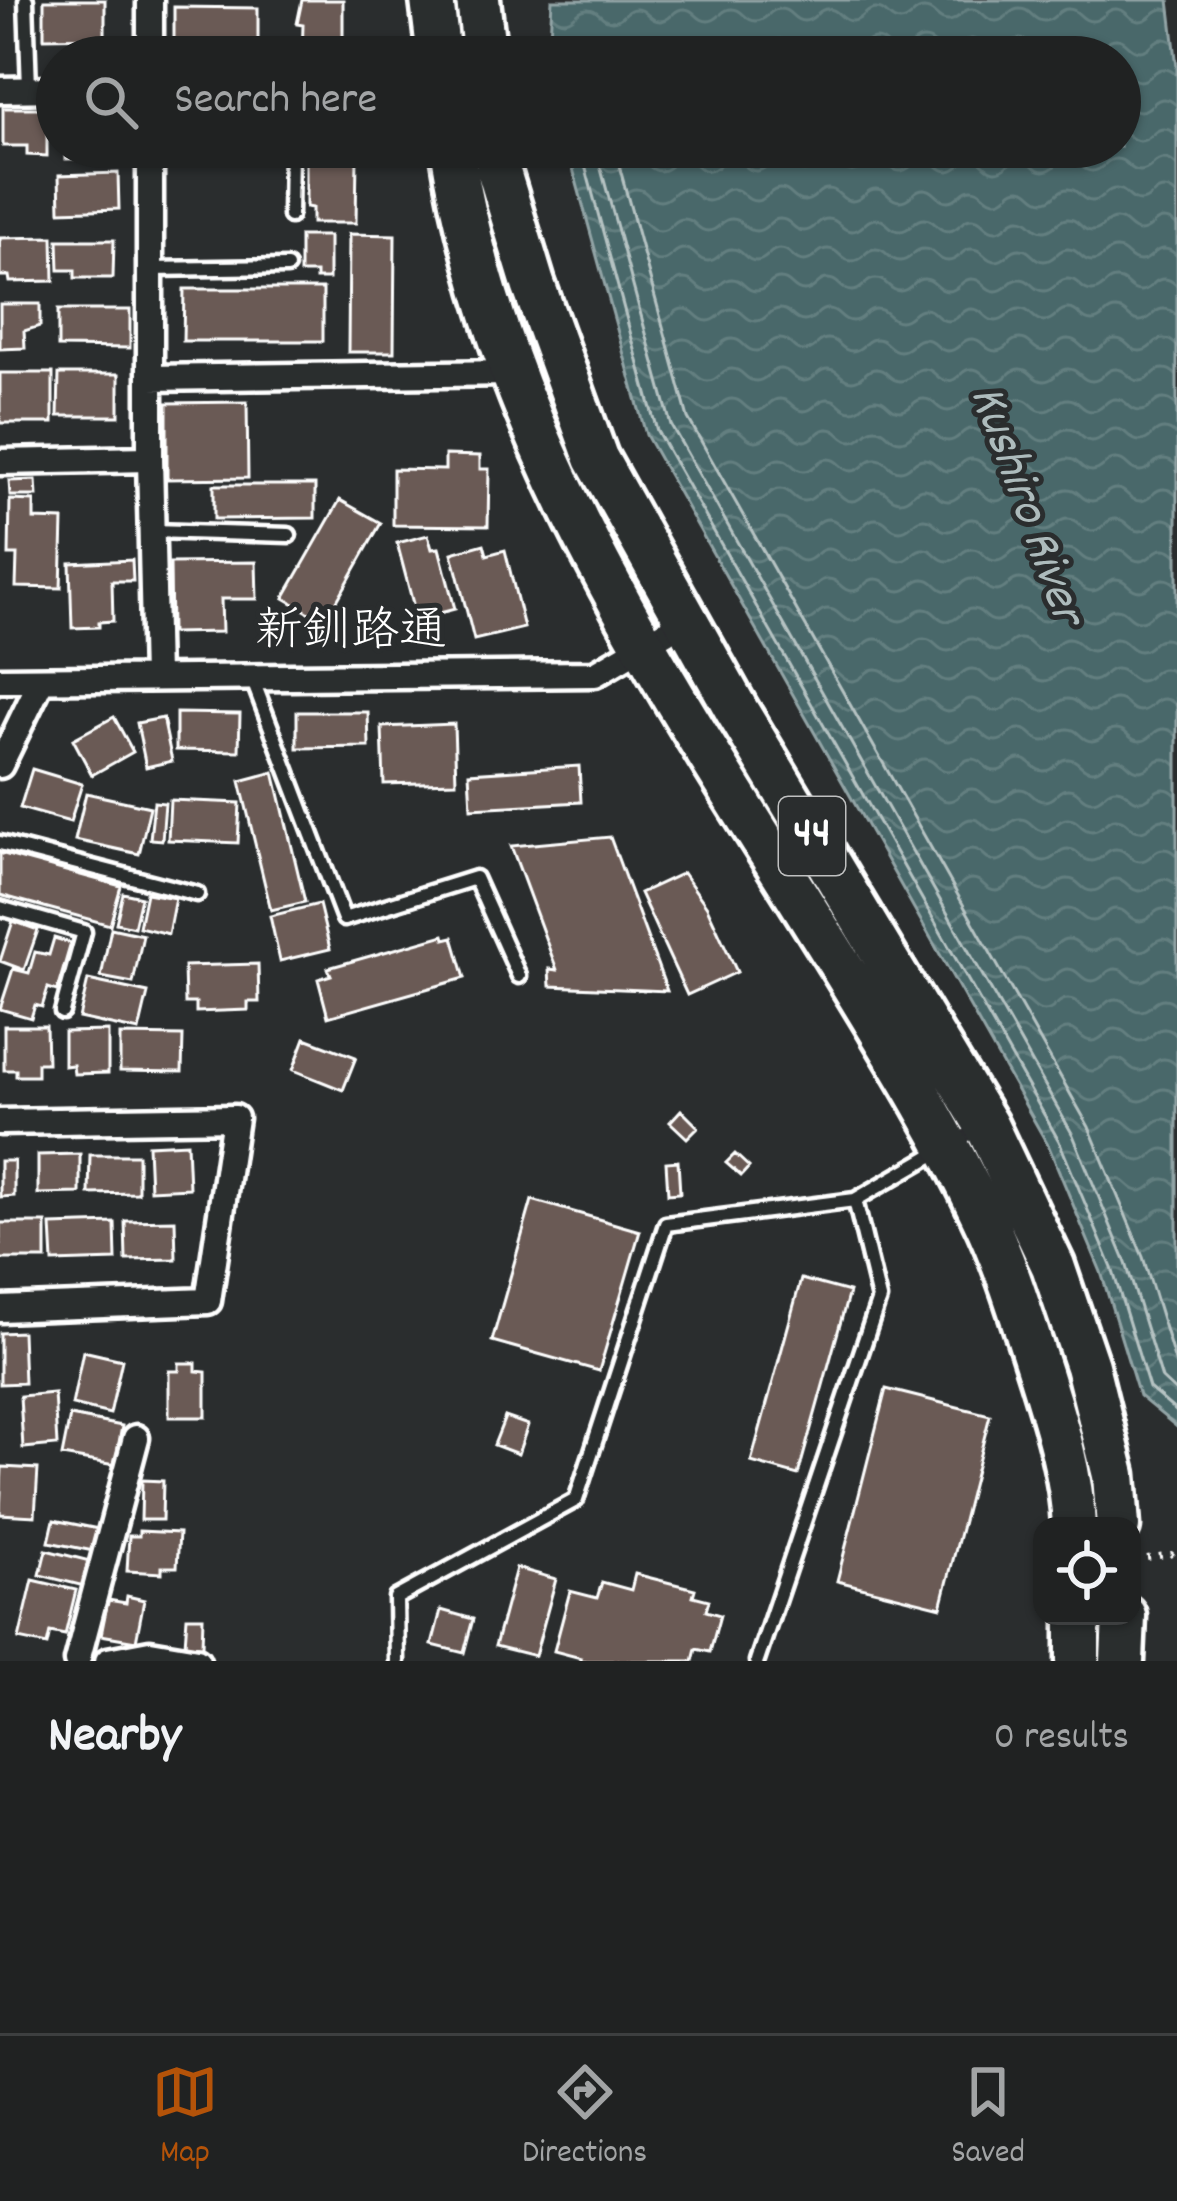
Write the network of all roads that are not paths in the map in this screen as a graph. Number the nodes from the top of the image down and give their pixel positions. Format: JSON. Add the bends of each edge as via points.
{"nodes":[{"id":1,"x":26,"y":0,"type":"edge"},
{"id":2,"x":150,"y":0,"type":"edge"},
{"id":3,"x":432,"y":0,"type":"edge"},
{"id":4,"x":478,"y":0,"type":"edge"},
{"id":5,"x":150,"y":36,"type":"edge"},
{"id":6,"x":436,"y":36,"type":"edge"},
{"id":7,"x":482,"y":36,"type":"edge"},
{"id":8,"x":29,"y":89,"type":"junction"},
{"id":9,"x":36,"y":89,"type":"edge"},
{"id":10,"x":0,"y":90,"type":"edge"},
{"id":11,"x":150,"y":168,"type":"edge"},
{"id":12,"x":291,"y":168,"type":"edge"},
{"id":13,"x":457,"y":168,"type":"edge"},
{"id":14,"x":498,"y":168,"type":"edge"},
{"id":15,"x":290,"y":216,"type":"dead end"},
{"id":16,"x":286,"y":267,"type":"dead end"},
{"id":17,"x":150,"y":268,"type":"junction"},
{"id":18,"x":512,"y":373,"type":"junction"},
{"id":19,"x":150,"y":377,"type":"junction"},
{"id":20,"x":150,"y":459,"type":"junction"},
{"id":21,"x":0,"y":462,"type":"edge"},
{"id":22,"x":152,"y":531,"type":"junction"},
{"id":23,"x":289,"y":535,"type":"dead end"},
{"id":24,"x":687,"y":620,"type":"junction"},
{"id":25,"x":644,"y":645,"type":"junction"},
{"id":26,"x":251,"y":677,"type":"junction"},
{"id":27,"x":155,"y":678,"type":"junction"},
{"id":28,"x":0,"y":680,"type":"edge"},
{"id":29,"x":41,"y":681,"type":"junction"},
{"id":30,"x":0,"y":765,"type":"edge"},
{"id":31,"x":0,"y":843,"type":"edge"},
{"id":32,"x":197,"y":894,"type":"dead end"},
{"id":33,"x":0,"y":908,"type":"edge"},
{"id":34,"x":519,"y":976,"type":"dead end"},
{"id":35,"x":62,"y":1012,"type":"dead end"},
{"id":36,"x":0,"y":1121,"type":"edge"},
{"id":37,"x":986,"y":1125,"type":"junction"},
{"id":38,"x":948,"y":1147,"type":"junction"},
{"id":39,"x":855,"y":1200,"type":"junction"},
{"id":40,"x":0,"y":1310,"type":"edge"},
{"id":41,"x":136,"y":1438,"type":"dead end"},
{"id":42,"x":1072,"y":1517,"type":"edge"},
{"id":43,"x":1117,"y":1517,"type":"edge"},
{"id":44,"x":1078,"y":1625,"type":"edge"},
{"id":45,"x":1124,"y":1625,"type":"edge"},
{"id":46,"x":77,"y":1661,"type":"edge"},
{"id":47,"x":108,"y":1661,"type":"edge"},
{"id":48,"x":197,"y":1661,"type":"edge"},
{"id":49,"x":397,"y":1661,"type":"edge"},
{"id":50,"x":758,"y":1661,"type":"edge"},
{"id":51,"x":1078,"y":1661,"type":"edge"},
{"id":52,"x":1122,"y":1661,"type":"edge"}],
"edges":[{"from":1,"to":8,"type":"lane"},
{"from":2,"to":5,"type":"street"},
{"from":3,"to":6,"type":"highway"},
{"from":4,"to":7,"type":"highway"},
{"from":8,"to":9,"type":"street"},
{"from":8,"to":10,"type":"street"},
{"from":11,"to":17,"type":"street"},
{"from":12,"to":15,"type":"lane"},
{"from":13,"to":18,"type":"highway","number":"44"},
{"from":14,"to":24,"type":"highway","number":"44","via":[[596,458]]},
{"from":16,"to":17,"type":"lane"},
{"from":17,"to":19,"type":"street"},
{"from":18,"to":19,"type":"street"},
{"from":18,"to":25,"type":"highway","number":"44","via":[[549,466]]},
{"from":19,"to":20,"type":"street"},
{"from":20,"to":21,"type":"street"},
{"from":20,"to":22,"type":"street"},
{"from":22,"to":23,"type":"lane"},
{"from":22,"to":27,"type":"street"},
{"from":24,"to":25,"type":"street","name":"新釧路通"},
{"from":24,"to":37,"type":"highway","number":"44"},
{"from":25,"to":26,"type":"street","name":"新釧路通","via":[[595,674]]},
{"from":25,"to":38,"type":"highway","number":"44"},
{"from":26,"to":27,"type":"street","name":"新釧路通"},
{"from":26,"to":34,"type":"lane","via":[[344,919],[475,878]]},
{"from":27,"to":29,"type":"street","name":"新釧路通"},
{"from":28,"to":29,"type":"street","name":"新釧路通"},
{"from":29,"to":30,"type":"street"},
{"from":31,"to":32,"type":"lane"},
{"from":33,"to":35,"type":"lane","via":[[84,932]]},
{"from":36,"to":40,"type":"street","via":[[235,1118],[208,1301]]},
{"from":37,"to":38,"type":"lane"},
{"from":37,"to":43,"type":"highway","number":"44","via":[[1052,1266],[1087,1366]]},
{"from":38,"to":39,"type":"lane"},
{"from":38,"to":42,"type":"highway","number":"44","via":[[1018,1303],[1058,1432]]},
{"from":39,"to":49,"type":"lane","via":[[666,1224],[576,1500],[396,1598]]},
{"from":39,"to":50,"type":"lane","via":[[879,1299]]},
{"from":41,"to":46,"type":"street"},
{"from":44,"to":51,"type":"highway"},
{"from":45,"to":52,"type":"highway"},
{"from":47,"to":48,"type":"street","via":[[150,1653]]}]}
